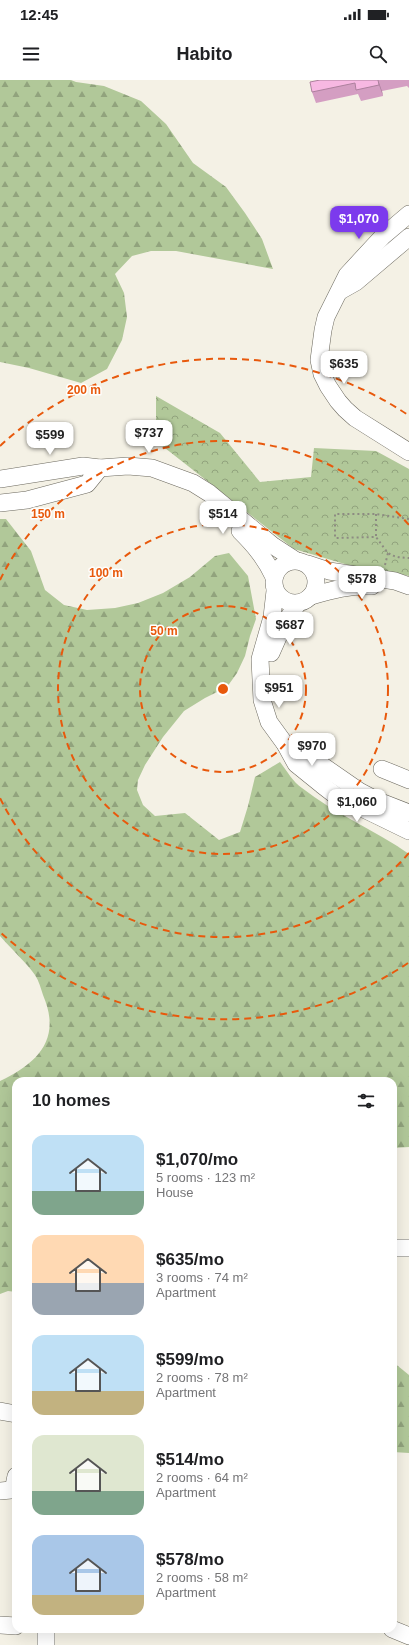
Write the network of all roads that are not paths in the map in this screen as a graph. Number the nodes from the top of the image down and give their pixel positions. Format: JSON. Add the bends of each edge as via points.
{"nodes":[{"id":1,"x":406,"y":223,"type":"edge"},
{"id":2,"x":409,"y":237,"type":"edge"},
{"id":3,"x":340,"y":291,"type":"junction"},
{"id":4,"x":409,"y":452,"type":"edge"},
{"id":5,"x":100,"y":468,"type":"junction"},
{"id":6,"x":0,"y":479,"type":"edge"},
{"id":7,"x":193,"y":483,"type":"junction"},
{"id":8,"x":1,"y":503,"type":"edge"},
{"id":9,"x":301,"y":562,"type":"junction"},
{"id":10,"x":275,"y":584,"type":"junction"},
{"id":11,"x":409,"y":586,"type":"edge"},
{"id":12,"x":304,"y":599,"type":"junction"},
{"id":13,"x":260,"y":679,"type":"junction"},
{"id":14,"x":382,"y":769,"type":"dead end"},
{"id":15,"x":327,"y":779,"type":"junction"},
{"id":16,"x":409,"y":780,"type":"edge"},
{"id":17,"x":409,"y":813,"type":"edge"},
{"id":18,"x":409,"y":831,"type":"edge"},
{"id":19,"x":397,"y":1248,"type":"edge"},
{"id":20,"x":409,"y":1248,"type":"edge"},
{"id":21,"x":0,"y":1411,"type":"edge"},
{"id":22,"x":12,"y":1413,"type":"edge"},
{"id":23,"x":12,"y":1489,"type":"edge"},
{"id":24,"x":0,"y":1490,"type":"edge"},
{"id":25,"x":0,"y":1626,"type":"edge"},
{"id":26,"x":12,"y":1626,"type":"edge"},
{"id":27,"x":397,"y":1631,"type":"edge"},
{"id":28,"x":46,"y":1633,"type":"edge"},
{"id":29,"x":409,"y":1636,"type":"edge"},
{"id":30,"x":46,"y":1645,"type":"edge"}],
"edges":[{"from":1,"to":3,"type":"street","via":[[383,236],[347,275]]},
{"from":2,"to":3,"type":"street","via":[[356,282]]},
{"from":3,"to":4,"type":"street","via":[[332,304],[323,330],[319,360],[322,374],[345,410]]},
{"from":5,"to":6,"type":"street","via":[[83,466]]},
{"from":5,"to":7,"type":"street","via":[[152,468]]},
{"from":5,"to":8,"type":"street","via":[[87,484],[27,500]]},
{"from":6,"to":8,"type":"street"},
{"from":7,"to":9,"type":"street","via":[[209,493],[272,545]]},
{"from":7,"to":10,"type":"street","via":[[204,500],[254,545],[266,560]]},
{"from":9,"to":10,"type":"street","via":[[288,561],[282,564],[277,570]]},
{"from":9,"to":11,"type":"street","via":[[329,571],[396,581]]},
{"from":9,"to":12,"type":"street","via":[[312,569],[316,582]]},
{"from":10,"to":12,"type":"street","via":[[285,601]]},
{"from":10,"to":13,"type":"street","via":[[272,617],[260,659]]},
{"from":11,"to":12,"type":"street","via":[[356,586]]},
{"from":12,"to":13,"type":"street","via":[[283,626]]},
{"from":13,"to":15,"type":"street","via":[[265,712],[296,764]]},
{"from":14,"to":16,"type":"street"},
{"from":15,"to":17,"type":"street"},
{"from":15,"to":18,"type":"street","via":[[334,795]]},
{"from":19,"to":20,"type":"street"},
{"from":21,"to":22,"type":"street"},
{"from":23,"to":24,"type":"street"},
{"from":25,"to":26,"type":"street"},
{"from":27,"to":29,"type":"street"},
{"from":28,"to":30,"type":"street"}]}
